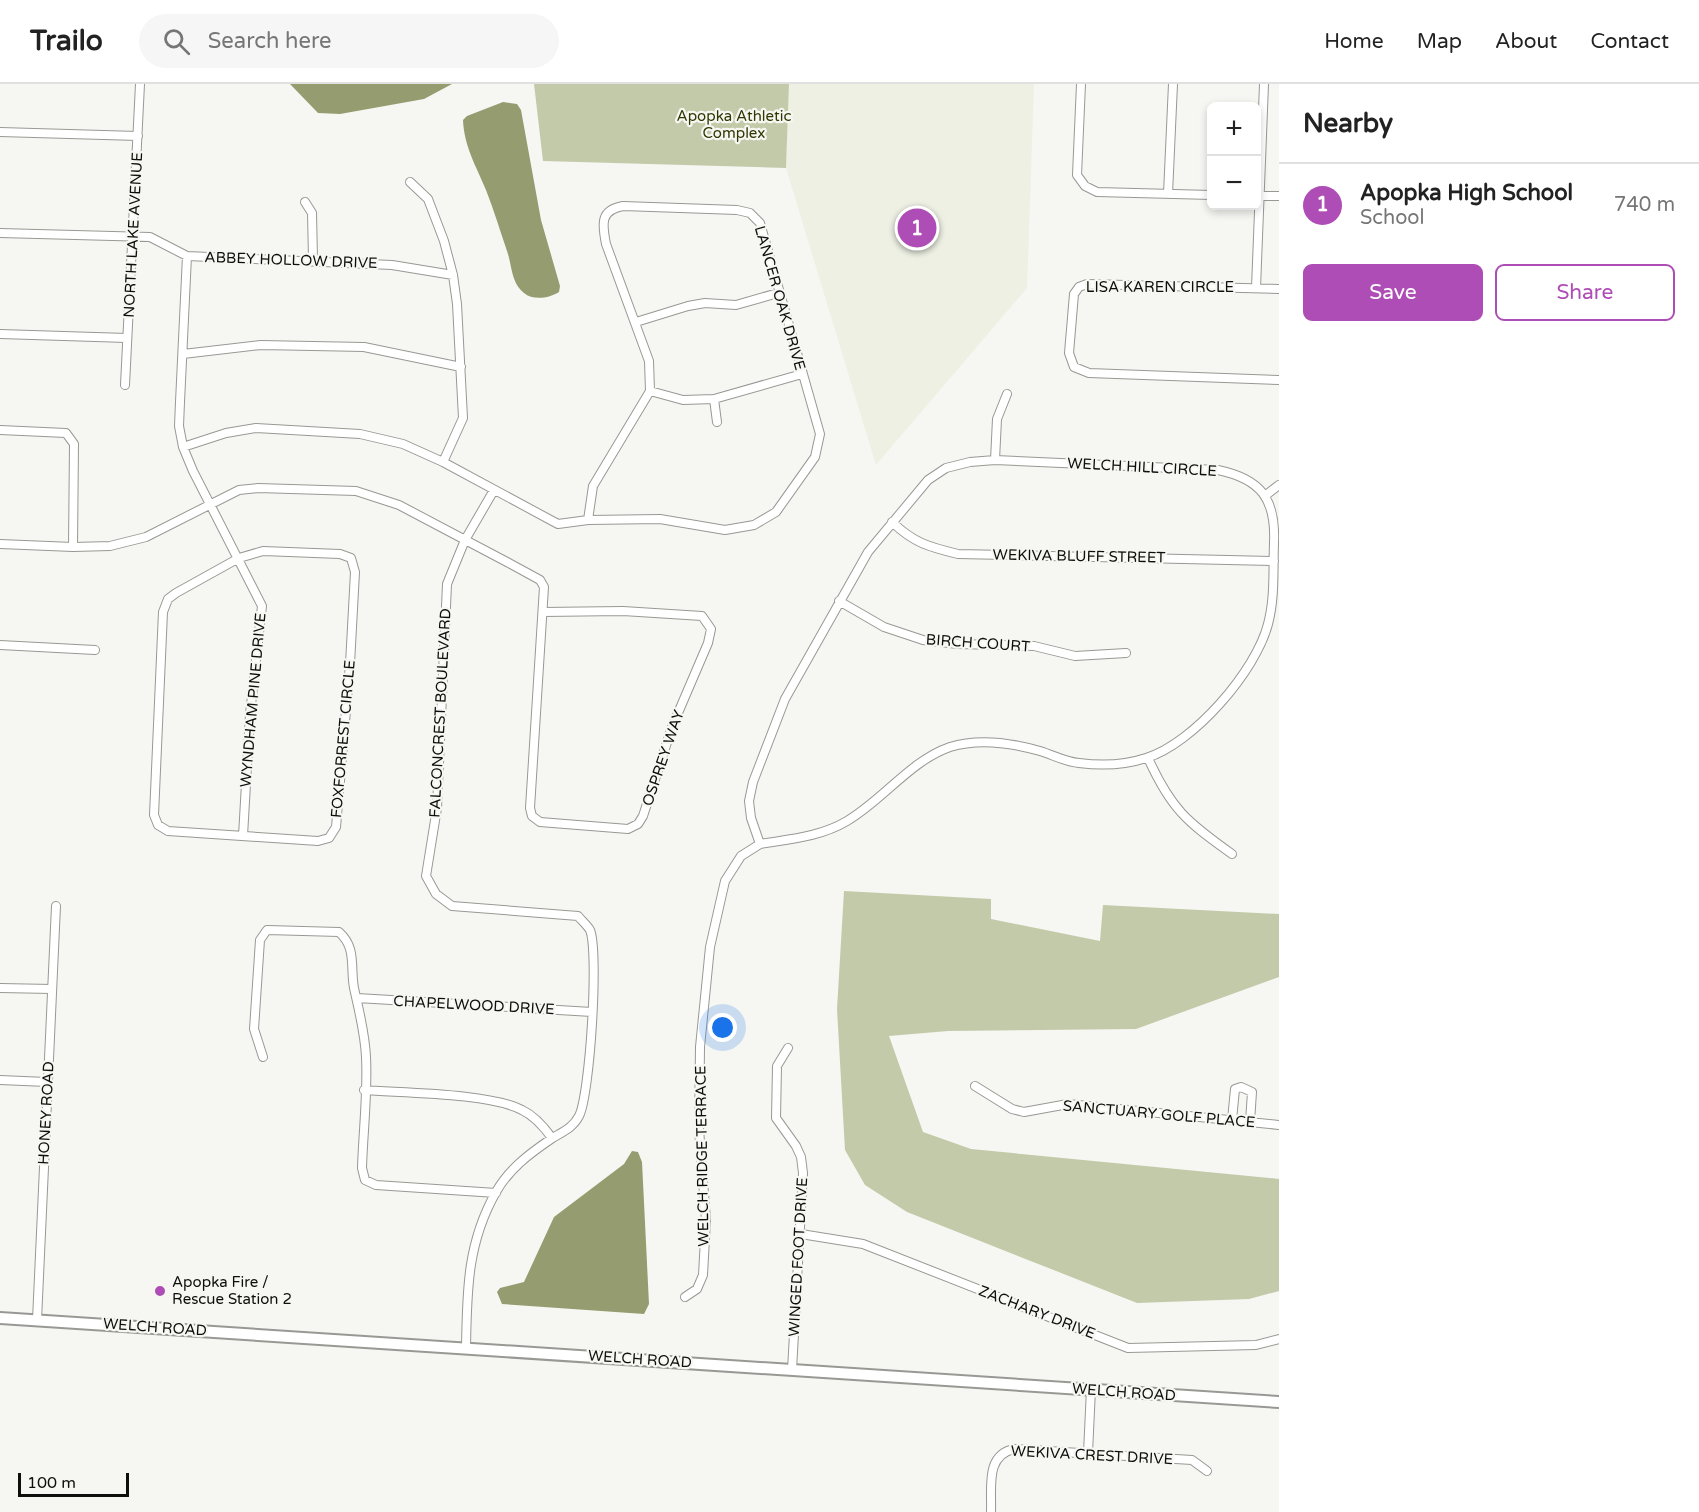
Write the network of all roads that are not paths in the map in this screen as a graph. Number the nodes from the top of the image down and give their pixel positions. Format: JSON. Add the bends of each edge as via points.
{"nodes":[{"id":1,"x":140,"y":84,"type":"edge"},
{"id":2,"x":1081,"y":84,"type":"edge"},
{"id":3,"x":1173,"y":84,"type":"edge"},
{"id":4,"x":1264,"y":84,"type":"edge"},
{"id":5,"x":0,"y":132,"type":"edge"},
{"id":6,"x":138,"y":136,"type":"junction"},
{"id":7,"x":1260,"y":156,"type":"edge"},
{"id":8,"x":410,"y":182,"type":"dead end"},
{"id":9,"x":1168,"y":194,"type":"junction"},
{"id":10,"x":1207,"y":195,"type":"edge"},
{"id":11,"x":1261,"y":196,"type":"edge"},
{"id":12,"x":1279,"y":196,"type":"edge"},
{"id":13,"x":304,"y":202,"type":"dead end"},
{"id":14,"x":1258,"y":210,"type":"edge"},
{"id":15,"x":0,"y":233,"type":"edge"},
{"id":16,"x":132,"y":237,"type":"junction"},
{"id":17,"x":187,"y":256,"type":"junction"},
{"id":18,"x":313,"y":259,"type":"junction"},
{"id":19,"x":453,"y":275,"type":"junction"},
{"id":20,"x":1256,"y":288,"type":"junction"},
{"id":21,"x":1279,"y":289,"type":"edge"},
{"id":22,"x":778,"y":293,"type":"junction"},
{"id":23,"x":636,"y":322,"type":"junction"},
{"id":24,"x":0,"y":334,"type":"edge"},
{"id":25,"x":127,"y":338,"type":"junction"},
{"id":26,"x":183,"y":354,"type":"junction"},
{"id":27,"x":461,"y":367,"type":"junction"},
{"id":28,"x":802,"y":374,"type":"junction"},
{"id":29,"x":1279,"y":380,"type":"edge"},
{"id":30,"x":125,"y":385,"type":"dead end"},
{"id":31,"x":650,"y":391,"type":"junction"},
{"id":32,"x":1007,"y":394,"type":"dead end"},
{"id":33,"x":714,"y":399,"type":"junction"},
{"id":34,"x":717,"y":422,"type":"dead end"},
{"id":35,"x":0,"y":430,"type":"edge"},
{"id":36,"x":183,"y":447,"type":"junction"},
{"id":37,"x":995,"y":460,"type":"junction"},
{"id":38,"x":443,"y":462,"type":"junction"},
{"id":39,"x":1279,"y":485,"type":"edge"},
{"id":40,"x":494,"y":490,"type":"junction"},
{"id":41,"x":1266,"y":495,"type":"junction"},
{"id":42,"x":210,"y":504,"type":"junction"},
{"id":43,"x":588,"y":520,"type":"junction"},
{"id":44,"x":892,"y":522,"type":"junction"},
{"id":45,"x":465,"y":540,"type":"junction"},
{"id":46,"x":0,"y":544,"type":"edge"},
{"id":47,"x":73,"y":548,"type":"junction"},
{"id":48,"x":239,"y":558,"type":"junction"},
{"id":49,"x":1274,"y":561,"type":"junction"},
{"id":50,"x":839,"y":601,"type":"junction"},
{"id":51,"x":543,"y":612,"type":"junction"},
{"id":52,"x":0,"y":645,"type":"edge"},
{"id":53,"x":95,"y":650,"type":"dead end"},
{"id":54,"x":1126,"y":653,"type":"dead end"},
{"id":55,"x":1148,"y":758,"type":"junction"},
{"id":56,"x":243,"y":836,"type":"junction"},
{"id":57,"x":760,"y":844,"type":"junction"},
{"id":58,"x":1232,"y":854,"type":"dead end"},
{"id":59,"x":56,"y":906,"type":"dead end"},
{"id":60,"x":0,"y":988,"type":"edge"},
{"id":61,"x":52,"y":989,"type":"junction"},
{"id":62,"x":357,"y":998,"type":"junction"},
{"id":63,"x":592,"y":1012,"type":"junction"},
{"id":64,"x":788,"y":1048,"type":"dead end"},
{"id":65,"x":263,"y":1057,"type":"dead end"},
{"id":66,"x":0,"y":1080,"type":"edge"},
{"id":67,"x":47,"y":1082,"type":"junction"},
{"id":68,"x":975,"y":1086,"type":"dead end"},
{"id":69,"x":364,"y":1090,"type":"junction"},
{"id":70,"x":1232,"y":1120,"type":"junction"},
{"id":71,"x":1251,"y":1122,"type":"junction"},
{"id":72,"x":1279,"y":1125,"type":"edge"},
{"id":73,"x":552,"y":1138,"type":"junction"},
{"id":74,"x":496,"y":1193,"type":"junction"},
{"id":75,"x":801,"y":1234,"type":"junction"},
{"id":76,"x":685,"y":1298,"type":"dead end"},
{"id":77,"x":0,"y":1318,"type":"edge"},
{"id":78,"x":37,"y":1320,"type":"junction"},
{"id":79,"x":1279,"y":1339,"type":"edge"},
{"id":80,"x":466,"y":1348,"type":"junction"},
{"id":81,"x":792,"y":1370,"type":"junction"},
{"id":82,"x":1091,"y":1389,"type":"junction"},
{"id":83,"x":1279,"y":1402,"type":"edge"},
{"id":84,"x":1088,"y":1453,"type":"junction"},
{"id":85,"x":1207,"y":1471,"type":"dead end"},
{"id":86,"x":991,"y":1512,"type":"edge"}],
"edges":[{"from":1,"to":6,"type":"street","name":"NORTH LAKE AVENUE"},
{"from":2,"to":9,"type":"street","via":[[1077,175],[1085,186],[1097,192]]},
{"from":3,"to":9,"type":"street"},
{"from":4,"to":7,"type":"street"},
{"from":5,"to":6,"type":"street"},
{"from":6,"to":16,"type":"street","name":"NORTH LAKE AVENUE"},
{"from":8,"to":19,"type":"street","via":[[428,199]]},
{"from":9,"to":10,"type":"street"},
{"from":11,"to":12,"type":"street"},
{"from":13,"to":18,"type":"street","via":[[312,213]]},
{"from":14,"to":20,"type":"street"},
{"from":15,"to":16,"type":"street","name":"ABBEY HOLLOW DRIVE"},
{"from":16,"to":17,"type":"street","name":"ABBEY HOLLOW DRIVE","via":[[150,237]]},
{"from":16,"to":25,"type":"street","name":"NORTH LAKE AVENUE"},
{"from":17,"to":18,"type":"street","name":"ABBEY HOLLOW DRIVE"},
{"from":17,"to":26,"type":"street","name":"WYNDHAM PINE DRIVE"},
{"from":18,"to":19,"type":"street","name":"ABBEY HOLLOW DRIVE","via":[[392,265]]},
{"from":19,"to":27,"type":"street"},
{"from":20,"to":21,"type":"street","name":"LISA KAREN CIRCLE"},
{"from":20,"to":29,"type":"street","name":"LISA KAREN CIRCLE","via":[[1087,284],[1078,287],[1074,294],[1069,353],[1074,367],[1089,374]]},
{"from":22,"to":23,"type":"street","via":[[736,305],[688,306]]},
{"from":22,"to":23,"type":"street","name":"LANCER OAK DRIVE","via":[[760,223],[750,213],[610,208],[604,214],[606,244]]},
{"from":22,"to":28,"type":"street","name":"LANCER OAK DRIVE"},
{"from":23,"to":31,"type":"street","name":"LANCER OAK DRIVE","via":[[649,361]]},
{"from":24,"to":25,"type":"street"},
{"from":25,"to":30,"type":"street","name":"NORTH LAKE AVENUE"},
{"from":26,"to":27,"type":"street","via":[[261,345],[364,347]]},
{"from":26,"to":36,"type":"street","name":"WYNDHAM PINE DRIVE","via":[[179,426]]},
{"from":27,"to":38,"type":"street","via":[[462,418]]},
{"from":28,"to":33,"type":"street"},
{"from":28,"to":43,"type":"street","name":"LANCER OAK DRIVE","via":[[820,434],[815,456],[776,512],[754,525],[725,530],[660,519]]},
{"from":31,"to":33,"type":"street","via":[[683,400]]},
{"from":31,"to":43,"type":"street","via":[[593,486]]},
{"from":32,"to":37,"type":"street","via":[[997,419]]},
{"from":33,"to":34,"type":"street"},
{"from":35,"to":47,"type":"street","via":[[66,433],[70,437],[74,444]]},
{"from":36,"to":38,"type":"street","name":"LANCER OAK DRIVE","via":[[256,428],[299,430],[360,434],[404,444]]},
{"from":36,"to":42,"type":"street","name":"WYNDHAM PINE DRIVE"},
{"from":37,"to":41,"type":"street","name":"WELCH HILL CIRCLE","via":[[1218,470],[1239,475]]},
{"from":37,"to":44,"type":"street","name":"WELCH HILL CIRCLE","via":[[946,468],[928,480]]},
{"from":38,"to":40,"type":"street","name":"LANCER OAK DRIVE"},
{"from":39,"to":41,"type":"street"},
{"from":40,"to":43,"type":"street","name":"LANCER OAK DRIVE","via":[[558,524]]},
{"from":40,"to":45,"type":"street","name":"FALCONCREST BOULEVARD"},
{"from":41,"to":49,"type":"street","via":[[1275,524]]},
{"from":42,"to":45,"type":"street","via":[[239,490],[258,488],[356,491],[399,505]]},
{"from":42,"to":47,"type":"street","via":[[146,537],[110,546]]},
{"from":42,"to":48,"type":"street","name":"WYNDHAM PINE DRIVE"},
{"from":44,"to":49,"type":"street","name":"WEKIVA BLUFF STREET","via":[[910,539],[958,554]]},
{"from":44,"to":50,"type":"street","name":"WELCH HILL CIRCLE","via":[[867,552]]},
{"from":45,"to":51,"type":"street","name":"OSPREY WAY","via":[[540,580],[544,587]]},
{"from":45,"to":63,"type":"street","name":"FALCONCREST BOULEVARD","via":[[447,584],[437,808],[426,876],[436,894],[452,906],[578,916],[590,930],[595,969]]},
{"from":46,"to":47,"type":"street"},
{"from":48,"to":56,"type":"street","name":"WYNDHAM PINE DRIVE","via":[[262,606],[250,714]]},
{"from":48,"to":56,"type":"street","name":"FOXFORREST CIRCLE","via":[[176,593],[168,599],[163,612],[154,815],[158,825],[168,831]]},
{"from":48,"to":56,"type":"street","name":"FOXFORREST CIRCLE","via":[[263,551],[340,554],[351,558],[355,572],[336,827],[329,838],[318,842]]},
{"from":49,"to":55,"type":"street","via":[[1268,625],[1249,668],[1236,687],[1177,743]]},
{"from":50,"to":54,"type":"street","name":"BIRCH COURT","via":[[884,627],[923,640],[1034,646],[1075,656]]},
{"from":50,"to":57,"type":"street","name":"WELCH HILL CIRCLE","via":[[785,699],[753,782],[748,801]]},
{"from":51,"to":51,"type":"street","name":"OSPREY WAY","via":[[532,816],[540,822],[628,829],[643,816],[672,727],[711,629],[702,616],[623,611]]},
{"from":52,"to":53,"type":"street"},
{"from":55,"to":57,"type":"street","via":[[1103,766],[1076,763],[1011,744],[980,742],[950,747],[921,763],[848,821],[816,835]]},
{"from":55,"to":58,"type":"street","via":[[1162,789],[1189,824]]},
{"from":57,"to":76,"type":"street","name":"WELCH RIDGE TERRACE","via":[[741,855],[725,881],[710,947],[700,1047],[699,1129],[706,1220],[703,1275],[697,1289]]},
{"from":59,"to":61,"type":"street","name":"HONEY ROAD"},
{"from":60,"to":61,"type":"street"},
{"from":61,"to":67,"type":"street","name":"HONEY ROAD"},
{"from":62,"to":63,"type":"street","name":"CHAPELWOOD DRIVE"},
{"from":62,"to":65,"type":"street","via":[[352,951],[339,932],[267,930],[260,940],[254,1029]]},
{"from":62,"to":69,"type":"street","via":[[366,1059]]},
{"from":63,"to":73,"type":"street","name":"FALCONCREST BOULEVARD","via":[[580,1115],[571,1127]]},
{"from":64,"to":75,"type":"street","name":"WINGED FOOT DRIVE","via":[[777,1066],[774,1104],[776,1118],[801,1157]]},
{"from":66,"to":67,"type":"street"},
{"from":67,"to":78,"type":"street","name":"HONEY ROAD"},
{"from":68,"to":70,"type":"street","name":"SANCTUARY GOLF PLACE","via":[[1024,1112],[1068,1104]]},
{"from":69,"to":73,"type":"street","via":[[481,1099],[521,1109],[543,1125]]},
{"from":69,"to":74,"type":"street","via":[[364,1180],[376,1185]]},
{"from":70,"to":71,"type":"street","name":"SANCTUARY GOLF PLACE"},
{"from":70,"to":71,"type":"street","via":[[1235,1089],[1240,1087],[1252,1092]]},
{"from":71,"to":72,"type":"street","name":"SANCTUARY GOLF PLACE"},
{"from":73,"to":74,"type":"street","name":"FALCONCREST BOULEVARD","via":[[515,1166]]},
{"from":74,"to":80,"type":"street","name":"FALCONCREST BOULEVARD","via":[[476,1236],[468,1271]]},
{"from":75,"to":79,"type":"street","name":"ZACHARY DRIVE","via":[[862,1244],[1128,1348],[1256,1345]]},
{"from":75,"to":81,"type":"street","name":"WINGED FOOT DRIVE"},
{"from":77,"to":78,"type":"street","name":"WELCH ROAD"},
{"from":78,"to":80,"type":"street","name":"WELCH ROAD"},
{"from":80,"to":81,"type":"street","name":"WELCH ROAD"},
{"from":81,"to":82,"type":"street","name":"WELCH ROAD"},
{"from":82,"to":83,"type":"street","name":"WELCH ROAD"},
{"from":82,"to":84,"type":"street"},
{"from":84,"to":85,"type":"street","name":"WEKIVA CREST DRIVE","via":[[1191,1460]]},
{"from":84,"to":86,"type":"street","name":"WEKIVA CREST DRIVE","via":[[1004,1451],[993,1464]]}]}
